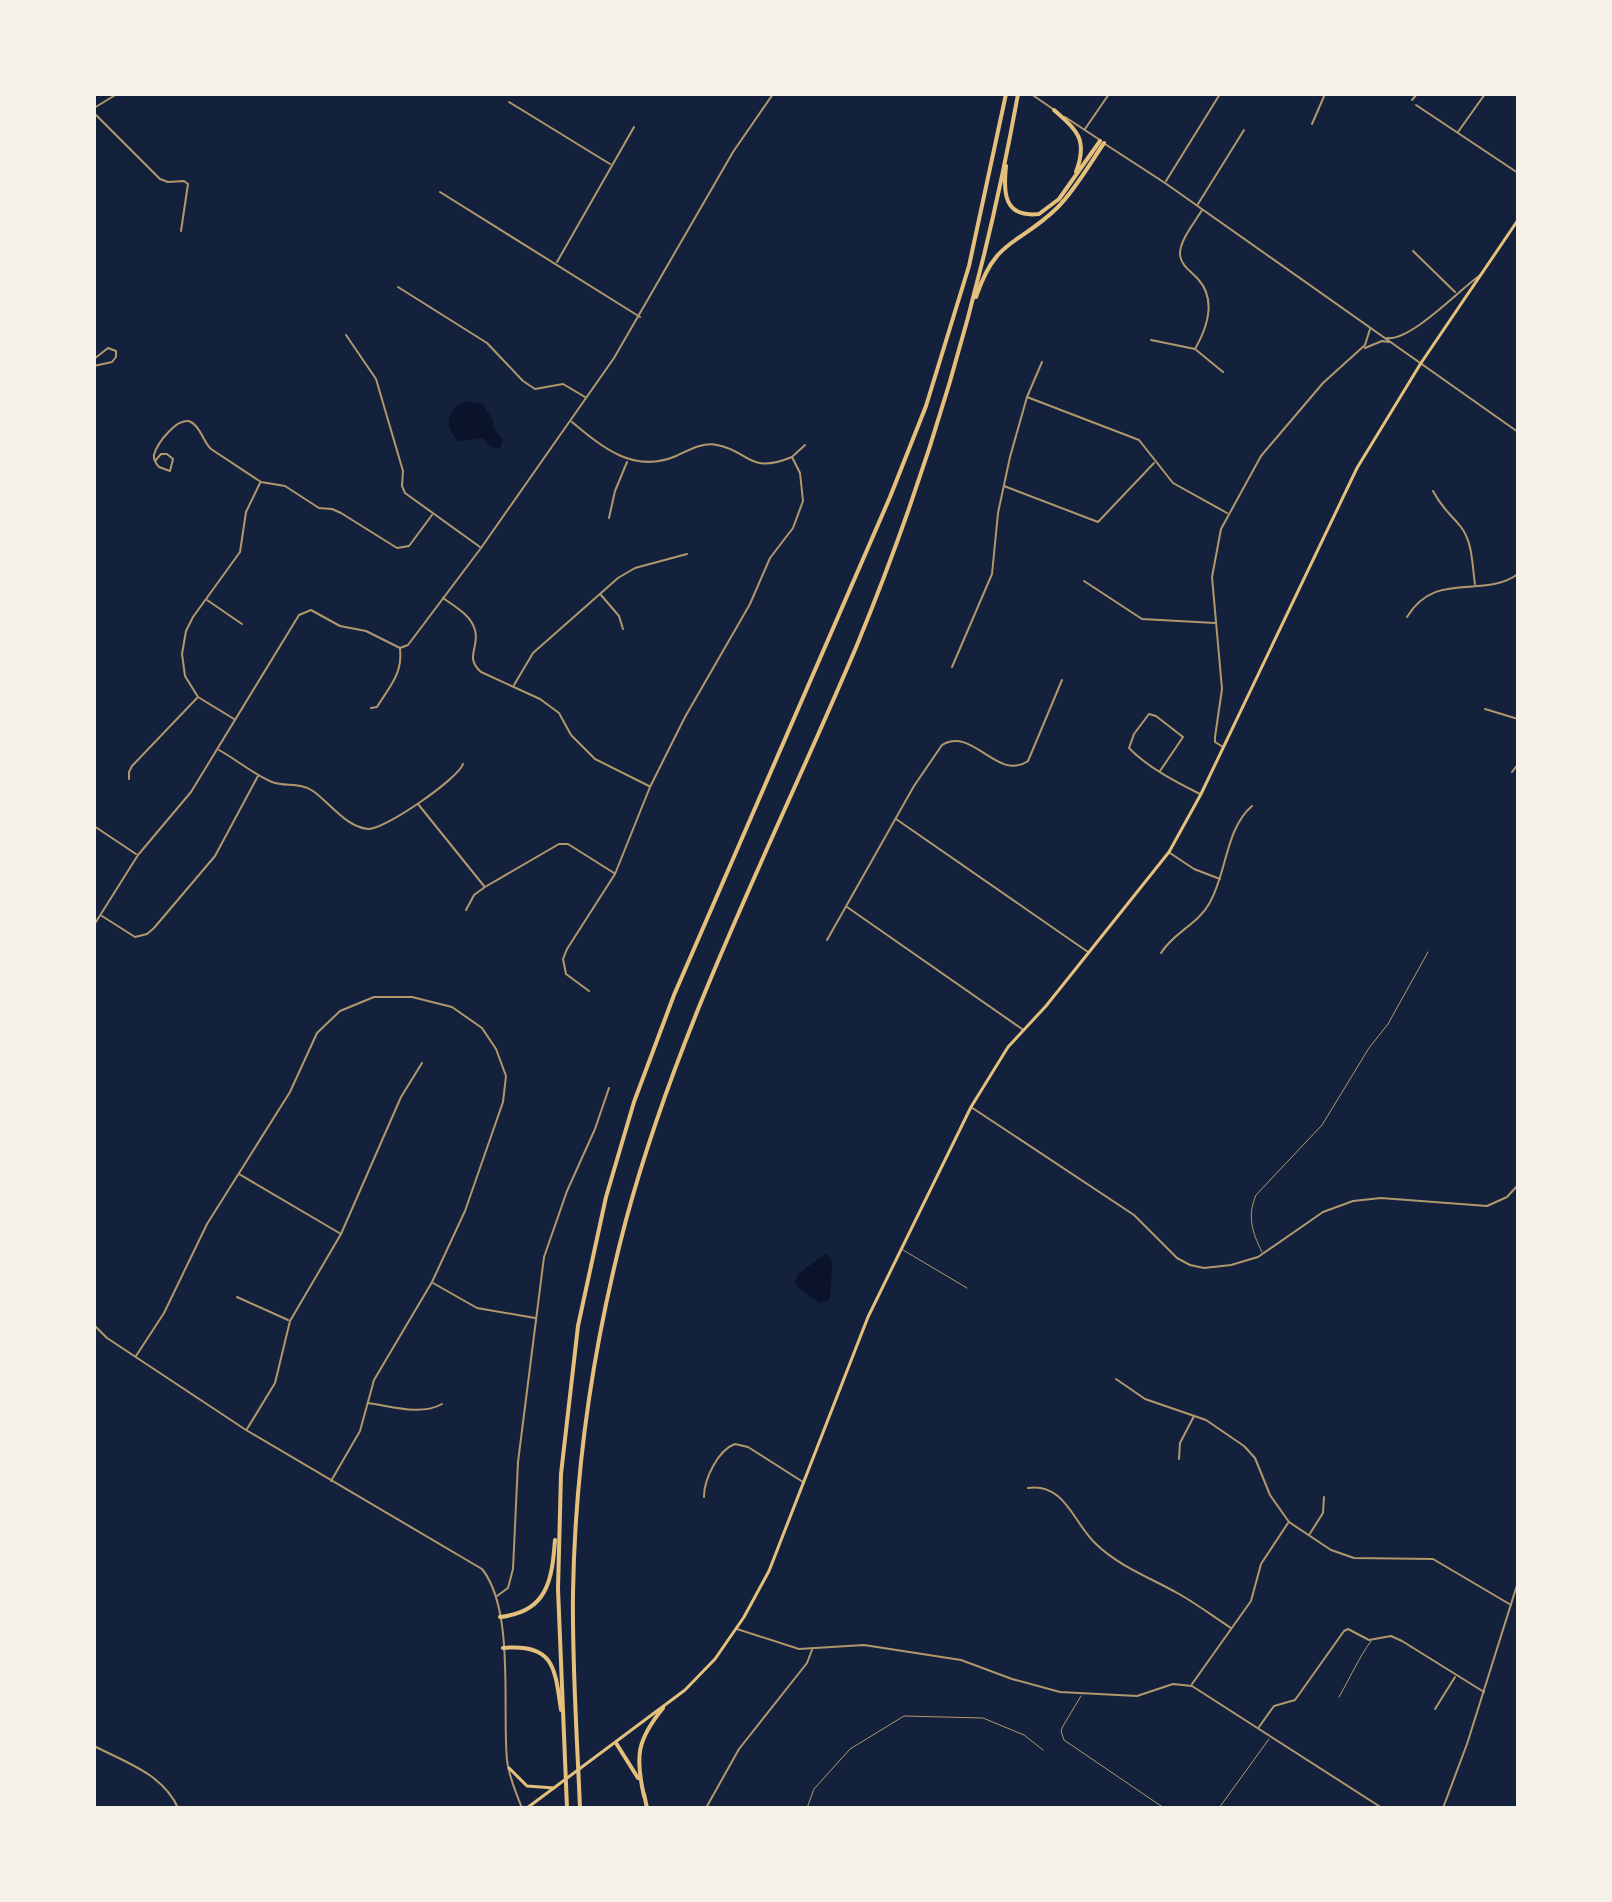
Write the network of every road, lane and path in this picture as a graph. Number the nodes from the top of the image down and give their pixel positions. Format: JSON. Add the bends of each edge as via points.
{"nodes":[{"id":1,"x":117,"y":94,"type":"edge"},
{"id":2,"x":773,"y":94,"type":"edge"},
{"id":3,"x":1006,"y":94,"type":"edge"},
{"id":4,"x":1018,"y":94,"type":"edge"},
{"id":5,"x":1031,"y":94,"type":"edge"},
{"id":6,"x":1109,"y":94,"type":"edge"},
{"id":7,"x":1220,"y":94,"type":"edge"},
{"id":8,"x":1325,"y":94,"type":"edge"},
{"id":9,"x":1417,"y":94,"type":"edge"},
{"id":10,"x":1485,"y":94,"type":"edge"},
{"id":11,"x":1412,"y":100,"type":"dead end"},
{"id":12,"x":509,"y":102,"type":"dead end"},
{"id":13,"x":1416,"y":105,"type":"dead end"},
{"id":14,"x":94,"y":108,"type":"edge"},
{"id":15,"x":1054,"y":110,"type":"junction"},
{"id":16,"x":94,"y":113,"type":"edge"},
{"id":17,"x":1014,"y":114,"type":"junction"},
{"id":18,"x":1312,"y":124,"type":"dead end"},
{"id":19,"x":634,"y":127,"type":"dead end"},
{"id":20,"x":1084,"y":130,"type":"junction"},
{"id":21,"x":1244,"y":130,"type":"dead end"},
{"id":22,"x":1457,"y":133,"type":"junction"},
{"id":23,"x":1102,"y":142,"type":"junction"},
{"id":24,"x":611,"y":165,"type":"junction"},
{"id":25,"x":1518,"y":173,"type":"edge"},
{"id":26,"x":1075,"y":176,"type":"junction"},
{"id":27,"x":1165,"y":183,"type":"junction"},
{"id":28,"x":440,"y":192,"type":"dead end"},
{"id":29,"x":1197,"y":205,"type":"junction"},
{"id":30,"x":1202,"y":209,"type":"junction"},
{"id":31,"x":1518,"y":220,"type":"edge"},
{"id":32,"x":181,"y":231,"type":"dead end"},
{"id":33,"x":1413,"y":251,"type":"dead end"},
{"id":34,"x":556,"y":263,"type":"junction"},
{"id":35,"x":1483,"y":272,"type":"junction"},
{"id":36,"x":398,"y":287,"type":"dead end"},
{"id":37,"x":1456,"y":293,"type":"junction"},
{"id":38,"x":640,"y":317,"type":"junction"},
{"id":39,"x":1370,"y":328,"type":"junction"},
{"id":40,"x":346,"y":335,"type":"dead end"},
{"id":41,"x":1382,"y":336,"type":"junction"},
{"id":42,"x":963,"y":338,"type":"junction"},
{"id":43,"x":1151,"y":340,"type":"dead end"},
{"id":44,"x":1392,"y":343,"type":"junction"},
{"id":45,"x":1195,"y":349,"type":"junction"},
{"id":46,"x":1360,"y":350,"type":"junction"},
{"id":47,"x":94,"y":359,"type":"edge"},
{"id":48,"x":1042,"y":362,"type":"dead end"},
{"id":49,"x":1421,"y":363,"type":"junction"},
{"id":50,"x":94,"y":366,"type":"edge"},
{"id":51,"x":1223,"y":372,"type":"dead end"},
{"id":52,"x":1027,"y":397,"type":"junction"},
{"id":53,"x":585,"y":398,"type":"junction"},
{"id":54,"x":570,"y":420,"type":"junction"},
{"id":55,"x":1518,"y":432,"type":"edge"},
{"id":56,"x":805,"y":445,"type":"dead end"},
{"id":57,"x":792,"y":457,"type":"junction"},
{"id":58,"x":628,"y":460,"type":"junction"},
{"id":59,"x":155,"y":461,"type":"junction"},
{"id":60,"x":1155,"y":463,"type":"junction"},
{"id":61,"x":261,"y":482,"type":"junction"},
{"id":62,"x":1003,"y":485,"type":"junction"},
{"id":63,"x":1433,"y":491,"type":"dead end"},
{"id":64,"x":1228,"y":514,"type":"junction"},
{"id":65,"x":432,"y":515,"type":"junction"},
{"id":66,"x":609,"y":518,"type":"dead end"},
{"id":67,"x":481,"y":548,"type":"junction"},
{"id":68,"x":687,"y":554,"type":"dead end"},
{"id":69,"x":1518,"y":574,"type":"edge"},
{"id":70,"x":1084,"y":581,"type":"dead end"},
{"id":71,"x":1475,"y":585,"type":"junction"},
{"id":72,"x":601,"y":594,"type":"junction"},
{"id":73,"x":443,"y":598,"type":"junction"},
{"id":74,"x":206,"y":599,"type":"junction"},
{"id":75,"x":1407,"y":617,"type":"dead end"},
{"id":76,"x":1216,"y":623,"type":"junction"},
{"id":77,"x":242,"y":624,"type":"dead end"},
{"id":78,"x":623,"y":629,"type":"dead end"},
{"id":79,"x":400,"y":648,"type":"junction"},
{"id":80,"x":952,"y":667,"type":"dead end"},
{"id":81,"x":1062,"y":680,"type":"dead end"},
{"id":82,"x":513,"y":686,"type":"junction"},
{"id":83,"x":198,"y":697,"type":"junction"},
{"id":84,"x":371,"y":708,"type":"dead end"},
{"id":85,"x":1485,"y":709,"type":"dead end"},
{"id":86,"x":234,"y":719,"type":"junction"},
{"id":87,"x":1518,"y":719,"type":"edge"},
{"id":88,"x":1224,"y":747,"type":"junction"},
{"id":89,"x":218,"y":749,"type":"junction"},
{"id":90,"x":463,"y":764,"type":"dead end"},
{"id":91,"x":1518,"y":764,"type":"edge"},
{"id":92,"x":1160,"y":771,"type":"junction"},
{"id":93,"x":1512,"y":772,"type":"dead end"},
{"id":94,"x":259,"y":775,"type":"junction"},
{"id":95,"x":129,"y":779,"type":"dead end"},
{"id":96,"x":650,"y":787,"type":"junction"},
{"id":97,"x":1201,"y":794,"type":"junction"},
{"id":98,"x":417,"y":804,"type":"junction"},
{"id":99,"x":1252,"y":806,"type":"dead end"},
{"id":100,"x":896,"y":819,"type":"junction"},
{"id":101,"x":94,"y":826,"type":"edge"},
{"id":102,"x":1169,"y":852,"type":"junction"},
{"id":103,"x":138,"y":855,"type":"junction"},
{"id":104,"x":615,"y":874,"type":"junction"},
{"id":105,"x":1220,"y":879,"type":"junction"},
{"id":106,"x":485,"y":887,"type":"junction"},
{"id":107,"x":846,"y":907,"type":"junction"},
{"id":108,"x":466,"y":910,"type":"dead end"},
{"id":109,"x":100,"y":915,"type":"junction"},
{"id":110,"x":94,"y":925,"type":"edge"},
{"id":111,"x":827,"y":940,"type":"dead end"},
{"id":112,"x":1089,"y":952,"type":"junction"},
{"id":113,"x":1428,"y":952,"type":"dead end"},
{"id":114,"x":1161,"y":953,"type":"dead end"},
{"id":115,"x":589,"y":991,"type":"dead end"},
{"id":116,"x":1023,"y":1030,"type":"junction"},
{"id":117,"x":422,"y":1063,"type":"dead end"},
{"id":118,"x":609,"y":1088,"type":"dead end"},
{"id":119,"x":971,"y":1107,"type":"junction"},
{"id":120,"x":238,"y":1174,"type":"junction"},
{"id":121,"x":1518,"y":1185,"type":"edge"},
{"id":122,"x":341,"y":1234,"type":"junction"},
{"id":123,"x":901,"y":1249,"type":"junction"},
{"id":124,"x":1263,"y":1254,"type":"junction"},
{"id":125,"x":432,"y":1282,"type":"junction"},
{"id":126,"x":967,"y":1288,"type":"dead end"},
{"id":127,"x":237,"y":1297,"type":"dead end"},
{"id":128,"x":536,"y":1318,"type":"junction"},
{"id":129,"x":290,"y":1321,"type":"junction"},
{"id":130,"x":94,"y":1325,"type":"edge"},
{"id":131,"x":135,"y":1357,"type":"junction"},
{"id":132,"x":1116,"y":1379,"type":"dead end"},
{"id":133,"x":367,"y":1403,"type":"junction"},
{"id":134,"x":442,"y":1404,"type":"dead end"},
{"id":135,"x":1195,"y":1415,"type":"junction"},
{"id":136,"x":246,"y":1430,"type":"junction"},
{"id":137,"x":1179,"y":1459,"type":"dead end"},
{"id":138,"x":331,"y":1481,"type":"junction"},
{"id":139,"x":804,"y":1483,"type":"junction"},
{"id":140,"x":1028,"y":1488,"type":"dead end"},
{"id":141,"x":560,"y":1490,"type":"junction"},
{"id":142,"x":704,"y":1497,"type":"dead end"},
{"id":143,"x":1324,"y":1497,"type":"dead end"},
{"id":144,"x":1289,"y":1522,"type":"junction"},
{"id":145,"x":1309,"y":1536,"type":"junction"},
{"id":146,"x":1518,"y":1582,"type":"edge"},
{"id":147,"x":496,"y":1597,"type":"junction"},
{"id":148,"x":1511,"y":1605,"type":"junction"},
{"id":149,"x":500,"y":1617,"type":"junction"},
{"id":150,"x":1231,"y":1628,"type":"junction"},
{"id":151,"x":737,"y":1629,"type":"junction"},
{"id":152,"x":1372,"y":1639,"type":"junction"},
{"id":153,"x":503,"y":1648,"type":"junction"},
{"id":154,"x":813,"y":1649,"type":"junction"},
{"id":155,"x":1455,"y":1676,"type":"junction"},
{"id":156,"x":1192,"y":1686,"type":"junction"},
{"id":157,"x":1484,"y":1692,"type":"junction"},
{"id":158,"x":1082,"y":1694,"type":"junction"},
{"id":159,"x":1339,"y":1697,"type":"dead end"},
{"id":160,"x":663,"y":1708,"type":"junction"},
{"id":161,"x":1435,"y":1709,"type":"dead end"},
{"id":162,"x":1258,"y":1728,"type":"junction"},
{"id":163,"x":564,"y":1736,"type":"junction"},
{"id":164,"x":1271,"y":1736,"type":"junction"},
{"id":165,"x":616,"y":1743,"type":"junction"},
{"id":166,"x":94,"y":1746,"type":"edge"},
{"id":167,"x":1043,"y":1750,"type":"dead end"},
{"id":168,"x":509,"y":1768,"type":"junction"},
{"id":169,"x":554,"y":1788,"type":"junction"},
{"id":170,"x":644,"y":1796,"type":"junction"},
{"id":171,"x":178,"y":1808,"type":"edge"},
{"id":172,"x":524,"y":1808,"type":"edge"},
{"id":173,"x":567,"y":1808,"type":"edge"},
{"id":174,"x":581,"y":1808,"type":"edge"},
{"id":175,"x":647,"y":1808,"type":"edge"},
{"id":176,"x":706,"y":1808,"type":"edge"},
{"id":177,"x":807,"y":1808,"type":"edge"},
{"id":178,"x":1164,"y":1808,"type":"edge"},
{"id":179,"x":1219,"y":1808,"type":"edge"},
{"id":180,"x":1382,"y":1808,"type":"edge"},
{"id":181,"x":1443,"y":1808,"type":"edge"}],
"edges":[{"from":1,"to":14,"type":"street"},
{"from":2,"to":38,"type":"street","via":[[733,152]]},
{"from":3,"to":141,"type":"highway","via":[[969,266],[920,422],[680,979],[631,1110],[584,1294],[566,1408]]},
{"from":4,"to":17,"type":"highway"},
{"from":5,"to":15,"type":"street"},
{"from":6,"to":20,"type":"street"},
{"from":7,"to":27,"type":"street"},
{"from":8,"to":18,"type":"street"},
{"from":9,"to":11,"type":"street"},
{"from":10,"to":22,"type":"street"},
{"from":12,"to":24,"type":"street"},
{"from":13,"to":22,"type":"street"},
{"from":15,"to":20,"type":"street"},
{"from":15,"to":26,"type":"highway","via":[[1080,137]]},
{"from":16,"to":32,"type":"street","via":[[160,179],[188,184]]},
{"from":17,"to":26,"type":"highway","via":[[1004,189],[1012,207],[1025,214],[1044,213]]},
{"from":17,"to":42,"type":"highway"},
{"from":19,"to":24,"type":"street"},
{"from":20,"to":23,"type":"street"},
{"from":21,"to":29,"type":"street"},
{"from":22,"to":25,"type":"street"},
{"from":23,"to":26,"type":"highway"},
{"from":23,"to":27,"type":"street"},
{"from":23,"to":42,"type":"highway","via":[[1063,202],[993,260]]},
{"from":24,"to":34,"type":"street"},
{"from":27,"to":29,"type":"street"},
{"from":28,"to":34,"type":"street"},
{"from":29,"to":30,"type":"street"},
{"from":30,"to":39,"type":"street"},
{"from":30,"to":45,"type":"street","via":[[1180,256],[1206,292],[1209,306]]},
{"from":31,"to":35,"type":"main road"},
{"from":33,"to":37,"type":"street"},
{"from":34,"to":38,"type":"street"},
{"from":35,"to":37,"type":"street"},
{"from":35,"to":49,"type":"main road"},
{"from":36,"to":53,"type":"street","via":[[487,343],[535,389],[569,385]]},
{"from":37,"to":41,"type":"street","via":[[1410,331],[1394,339]]},
{"from":38,"to":53,"type":"street"},
{"from":39,"to":41,"type":"street"},
{"from":39,"to":46,"type":"street","via":[[1369,340]]},
{"from":40,"to":65,"type":"street","via":[[376,379],[405,493]]},
{"from":41,"to":44,"type":"street"},
{"from":42,"to":174,"type":"highway","via":[[889,564],[695,1018],[624,1228],[594,1364],[578,1495],[573,1625]]},
{"from":43,"to":45,"type":"street"},
{"from":44,"to":46,"type":"street","via":[[1382,341]]},
{"from":44,"to":49,"type":"street"},
{"from":45,"to":51,"type":"street"},
{"from":46,"to":64,"type":"street","via":[[1272,442]]},
{"from":47,"to":50,"type":"street","via":[[108,348],[116,351],[112,362]]},
{"from":48,"to":52,"type":"street"},
{"from":49,"to":55,"type":"street"},
{"from":49,"to":88,"type":"main road","via":[[1357,468]]},
{"from":52,"to":60,"type":"street","via":[[1139,440]]},
{"from":52,"to":62,"type":"street"},
{"from":53,"to":54,"type":"street"},
{"from":54,"to":58,"type":"street"},
{"from":54,"to":67,"type":"street"},
{"from":56,"to":57,"type":"street"},
{"from":57,"to":58,"type":"street","via":[[760,464],[715,445],[697,446],[655,463]]},
{"from":57,"to":96,"type":"street","via":[[803,501]]},
{"from":58,"to":66,"type":"street"},
{"from":59,"to":59,"type":"street","via":[[163,470],[173,466],[167,454]]},
{"from":59,"to":61,"type":"street","via":[[173,426],[189,421],[211,449]]},
{"from":60,"to":62,"type":"street","via":[[1098,522]]},
{"from":60,"to":64,"type":"street","via":[[1173,483]]},
{"from":61,"to":65,"type":"street","via":[[285,486],[319,508],[341,513],[397,548],[409,546]]},
{"from":61,"to":74,"type":"street","via":[[246,512],[240,552]]},
{"from":62,"to":80,"type":"street","via":[[992,574]]},
{"from":63,"to":71,"type":"street","via":[[1470,545]]},
{"from":64,"to":76,"type":"street","via":[[1213,561]]},
{"from":65,"to":67,"type":"street"},
{"from":67,"to":73,"type":"street"},
{"from":68,"to":72,"type":"street","via":[[635,568]]},
{"from":69,"to":71,"type":"street"},
{"from":70,"to":76,"type":"street","via":[[1142,619]]},
{"from":71,"to":75,"type":"street","via":[[1424,596]]},
{"from":72,"to":78,"type":"street"},
{"from":72,"to":82,"type":"street","via":[[533,653]]},
{"from":73,"to":79,"type":"street","via":[[408,645]]},
{"from":73,"to":82,"type":"street","via":[[475,628],[475,667]]},
{"from":74,"to":77,"type":"street"},
{"from":74,"to":83,"type":"street","via":[[186,631],[182,654],[185,676]]},
{"from":76,"to":88,"type":"street","via":[[1222,689],[1215,742]]},
{"from":79,"to":84,"type":"street","via":[[398,674],[377,707]]},
{"from":79,"to":86,"type":"street","via":[[311,610],[299,615]]},
{"from":81,"to":100,"type":"street","via":[[1028,761],[1013,768],[962,741],[949,741],[936,751]]},
{"from":82,"to":96,"type":"street","via":[[559,713],[571,735],[595,759]]},
{"from":83,"to":86,"type":"street"},
{"from":83,"to":95,"type":"street","via":[[132,766]]},
{"from":85,"to":87,"type":"street"},
{"from":86,"to":89,"type":"street"},
{"from":88,"to":97,"type":"main road"},
{"from":89,"to":94,"type":"street"},
{"from":89,"to":103,"type":"street","via":[[191,792]]},
{"from":90,"to":98,"type":"street","via":[[457,775]]},
{"from":91,"to":93,"type":"street"},
{"from":92,"to":92,"type":"street","via":[[1129,748],[1149,714],[1183,737]]},
{"from":92,"to":97,"type":"street"},
{"from":94,"to":98,"type":"street","via":[[283,785],[303,785],[366,829],[377,829]]},
{"from":94,"to":109,"type":"street","via":[[215,856],[154,928],[135,937]]},
{"from":96,"to":104,"type":"street"},
{"from":97,"to":102,"type":"main road"},
{"from":98,"to":106,"type":"street"},
{"from":99,"to":105,"type":"street","via":[[1238,824]]},
{"from":100,"to":107,"type":"street"},
{"from":100,"to":112,"type":"street"},
{"from":101,"to":103,"type":"street"},
{"from":102,"to":105,"type":"street"},
{"from":102,"to":112,"type":"main road"},
{"from":103,"to":109,"type":"street"},
{"from":104,"to":106,"type":"street","via":[[568,844],[559,844]]},
{"from":104,"to":115,"type":"street","via":[[563,959],[566,974]]},
{"from":105,"to":114,"type":"street","via":[[1209,905]]},
{"from":106,"to":108,"type":"street"},
{"from":107,"to":111,"type":"street"},
{"from":107,"to":116,"type":"street"},
{"from":109,"to":110,"type":"street"},
{"from":112,"to":116,"type":"main road"},
{"from":113,"to":124,"type":"lane","via":[[1331,1114],[1256,1195],[1251,1223]]},
{"from":116,"to":119,"type":"main road"},
{"from":117,"to":122,"type":"street","via":[[401,1097]]},
{"from":118,"to":128,"type":"street","via":[[550,1236]]},
{"from":119,"to":123,"type":"main road"},
{"from":119,"to":124,"type":"street","via":[[1134,1215],[1184,1263],[1214,1268]]},
{"from":120,"to":122,"type":"street"},
{"from":120,"to":125,"type":"street","via":[[290,1092],[317,1033],[340,1011],[374,997],[412,997],[452,1007],[482,1028],[506,1076],[484,1161]]},
{"from":120,"to":131,"type":"street"},
{"from":121,"to":124,"type":"street","via":[[1487,1206],[1391,1198],[1353,1201],[1323,1212]]},
{"from":122,"to":129,"type":"street"},
{"from":123,"to":126,"type":"lane"},
{"from":123,"to":139,"type":"main road","via":[[868,1317]]},
{"from":125,"to":128,"type":"street","via":[[477,1308]]},
{"from":125,"to":133,"type":"street","via":[[374,1380]]},
{"from":127,"to":129,"type":"street"},
{"from":128,"to":147,"type":"street","via":[[518,1462],[513,1569],[508,1588]]},
{"from":129,"to":136,"type":"street","via":[[275,1383]]},
{"from":130,"to":131,"type":"street"},
{"from":131,"to":136,"type":"street"},
{"from":132,"to":135,"type":"street","via":[[1145,1399]]},
{"from":133,"to":134,"type":"street","via":[[423,1410]]},
{"from":133,"to":138,"type":"street","via":[[360,1431]]},
{"from":135,"to":137,"type":"street","via":[[1180,1443]]},
{"from":135,"to":144,"type":"street","via":[[1255,1458],[1270,1495]]},
{"from":136,"to":138,"type":"street"},
{"from":138,"to":147,"type":"street","via":[[477,1565]]},
{"from":139,"to":142,"type":"street","via":[[735,1444],[723,1451]]},
{"from":139,"to":151,"type":"main road","via":[[766,1577]]},
{"from":140,"to":150,"type":"street","via":[[1054,1493],[1098,1546]]},
{"from":141,"to":149,"type":"highway","via":[[547,1587],[528,1610]]},
{"from":141,"to":163,"type":"highway"},
{"from":143,"to":145,"type":"street","via":[[1323,1513]]},
{"from":144,"to":145,"type":"street"},
{"from":144,"to":150,"type":"street","via":[[1261,1564],[1251,1601]]},
{"from":145,"to":148,"type":"street","via":[[1354,1558],[1433,1559]]},
{"from":146,"to":148,"type":"street"},
{"from":147,"to":149,"type":"street"},
{"from":148,"to":157,"type":"street"},
{"from":149,"to":153,"type":"street"},
{"from":150,"to":156,"type":"street"},
{"from":151,"to":154,"type":"street"},
{"from":151,"to":160,"type":"main road","via":[[706,1669]]},
{"from":152,"to":155,"type":"street","via":[[1391,1636]]},
{"from":152,"to":159,"type":"lane"},
{"from":152,"to":162,"type":"street","via":[[1344,1631],[1295,1700],[1274,1706]]},
{"from":153,"to":163,"type":"highway","via":[[531,1648],[548,1659],[556,1676]]},
{"from":153,"to":168,"type":"street"},
{"from":154,"to":158,"type":"street","via":[[854,1645],[912,1651]]},
{"from":154,"to":176,"type":"street","via":[[739,1749]]},
{"from":155,"to":157,"type":"street"},
{"from":155,"to":161,"type":"street"},
{"from":156,"to":158,"type":"street","via":[[1173,1684],[1137,1696]]},
{"from":156,"to":162,"type":"street"},
{"from":157,"to":181,"type":"street"},
{"from":158,"to":178,"type":"lane","via":[[1061,1731],[1064,1740]]},
{"from":160,"to":165,"type":"main road"},
{"from":160,"to":170,"type":"highway","via":[[639,1750]]},
{"from":162,"to":164,"type":"street"},
{"from":163,"to":173,"type":"highway"},
{"from":164,"to":179,"type":"lane"},
{"from":164,"to":180,"type":"street"},
{"from":165,"to":169,"type":"main road"},
{"from":165,"to":170,"type":"highway"},
{"from":166,"to":171,"type":"street","via":[[152,1776]]},
{"from":167,"to":177,"type":"lane","via":[[1024,1735],[983,1718],[904,1716],[850,1749],[814,1789]]},
{"from":168,"to":169,"type":"main road","via":[[527,1786]]},
{"from":168,"to":172,"type":"street"},
{"from":169,"to":172,"type":"main road"},
{"from":170,"to":175,"type":"highway"}]}
